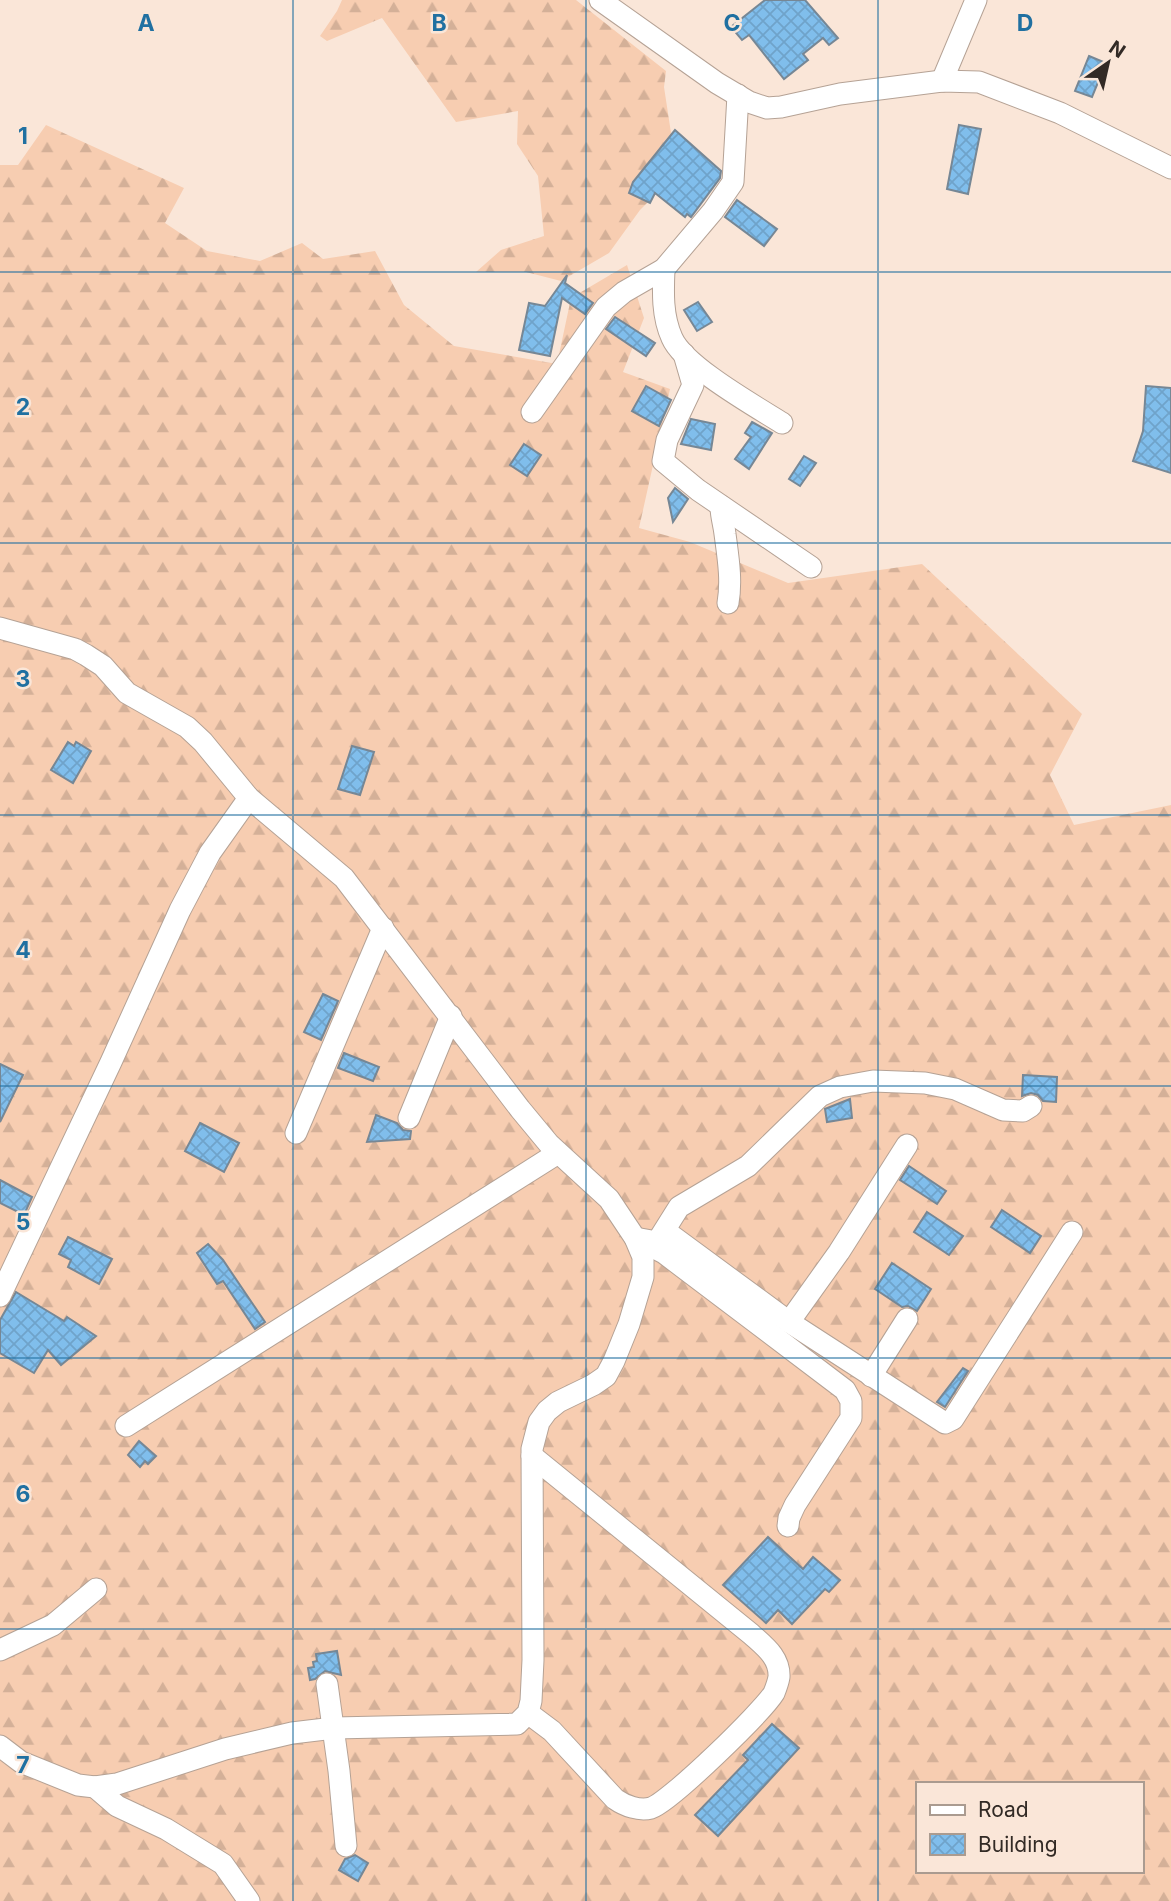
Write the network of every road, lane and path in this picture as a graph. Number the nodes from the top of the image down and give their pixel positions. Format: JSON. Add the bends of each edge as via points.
{"nodes":[{"id":1,"x":600,"y":0,"type":"edge"},
{"id":2,"x":976,"y":0,"type":"edge"},
{"id":3,"x":942,"y":81,"type":"junction"},
{"id":4,"x":738,"y":95,"type":"junction"},
{"id":5,"x":1171,"y":167,"type":"edge"},
{"id":6,"x":664,"y":269,"type":"junction"},
{"id":7,"x":684,"y":354,"type":"junction"},
{"id":8,"x":532,"y":412,"type":"dead end"},
{"id":9,"x":782,"y":423,"type":"dead end"},
{"id":10,"x":721,"y":506,"type":"junction"},
{"id":11,"x":811,"y":567,"type":"dead end"},
{"id":12,"x":735,"y":599,"type":"dead end"},
{"id":13,"x":0,"y":628,"type":"edge"},
{"id":14,"x":249,"y":798,"type":"junction"},
{"id":15,"x":383,"y":928,"type":"junction"},
{"id":16,"x":451,"y":1016,"type":"junction"},
{"id":17,"x":1031,"y":1106,"type":"dead end"},
{"id":18,"x":409,"y":1118,"type":"dead end"},
{"id":19,"x":296,"y":1133,"type":"dead end"},
{"id":20,"x":907,"y":1145,"type":"dead end"},
{"id":21,"x":558,"y":1153,"type":"junction"},
{"id":22,"x":1072,"y":1232,"type":"dead end"},
{"id":23,"x":635,"y":1238,"type":"junction"},
{"id":24,"x":657,"y":1242,"type":"junction"},
{"id":25,"x":0,"y":1296,"type":"edge"},
{"id":26,"x":907,"y":1319,"type":"dead end"},
{"id":27,"x":789,"y":1322,"type":"junction"},
{"id":28,"x":871,"y":1376,"type":"junction"},
{"id":29,"x":126,"y":1426,"type":"dead end"},
{"id":30,"x":532,"y":1457,"type":"junction"},
{"id":31,"x":788,"y":1525,"type":"dead end"},
{"id":32,"x":96,"y":1589,"type":"dead end"},
{"id":33,"x":0,"y":1650,"type":"edge"},
{"id":34,"x":327,"y":1684,"type":"dead end"},
{"id":35,"x":528,"y":1713,"type":"junction"},
{"id":36,"x":334,"y":1728,"type":"junction"},
{"id":37,"x":0,"y":1746,"type":"edge"},
{"id":38,"x":95,"y":1787,"type":"junction"},
{"id":39,"x":346,"y":1846,"type":"dead end"},
{"id":40,"x":249,"y":1901,"type":"edge"}],
"edges":[{"from":1,"to":4,"type":"street"},
{"from":2,"to":3,"type":"street"},
{"from":3,"to":4,"type":"street","via":[[767,108]]},
{"from":3,"to":5,"type":"street","via":[[979,82],[1060,113]]},
{"from":4,"to":6,"type":"street","via":[[733,182]]},
{"from":6,"to":7,"type":"street","via":[[663,301],[672,340]]},
{"from":6,"to":8,"type":"street","via":[[606,307]]},
{"from":7,"to":9,"type":"street","via":[[706,374]]},
{"from":7,"to":10,"type":"street","via":[[693,385],[667,440],[663,461]]},
{"from":10,"to":11,"type":"street"},
{"from":10,"to":12,"type":"street"},
{"from":13,"to":14,"type":"street","via":[[75,649],[95,660],[127,693],[187,727]]},
{"from":14,"to":15,"type":"street","via":[[344,878]]},
{"from":14,"to":25,"type":"street","via":[[211,853],[180,910]]},
{"from":15,"to":16,"type":"street"},
{"from":15,"to":19,"type":"street"},
{"from":16,"to":18,"type":"street"},
{"from":16,"to":21,"type":"street"},
{"from":17,"to":24,"type":"street","via":[[1023,1111],[1003,1110],[955,1088],[925,1083],[873,1081],[840,1087],[820,1096],[748,1166],[679,1206]]},
{"from":20,"to":27,"type":"street"},
{"from":21,"to":23,"type":"street","via":[[609,1199]]},
{"from":21,"to":29,"type":"street"},
{"from":22,"to":28,"type":"street","via":[[949,1423]]},
{"from":23,"to":24,"type":"street"},
{"from":23,"to":30,"type":"street","via":[[643,1257],[643,1277],[614,1361],[606,1376],[547,1411],[534,1436]]},
{"from":23,"to":31,"type":"street","via":[[664,1253],[845,1390],[851,1401],[851,1418],[795,1505]]},
{"from":24,"to":27,"type":"street","via":[[668,1233]]},
{"from":26,"to":28,"type":"street"},
{"from":27,"to":28,"type":"street"},
{"from":30,"to":35,"type":"street","via":[[533,1660]]},
{"from":30,"to":35,"type":"street","via":[[751,1634],[772,1654],[779,1682],[773,1695],[684,1785],[648,1809],[622,1805],[552,1731]]},
{"from":32,"to":33,"type":"street","via":[[52,1626]]},
{"from":34,"to":36,"type":"street"},
{"from":35,"to":36,"type":"street","via":[[517,1724]]},
{"from":36,"to":38,"type":"street","via":[[225,1749]]},
{"from":36,"to":39,"type":"street"},
{"from":37,"to":38,"type":"street","via":[[21,1762],[78,1785]]},
{"from":38,"to":40,"type":"street","via":[[117,1806],[223,1864]]}]}
